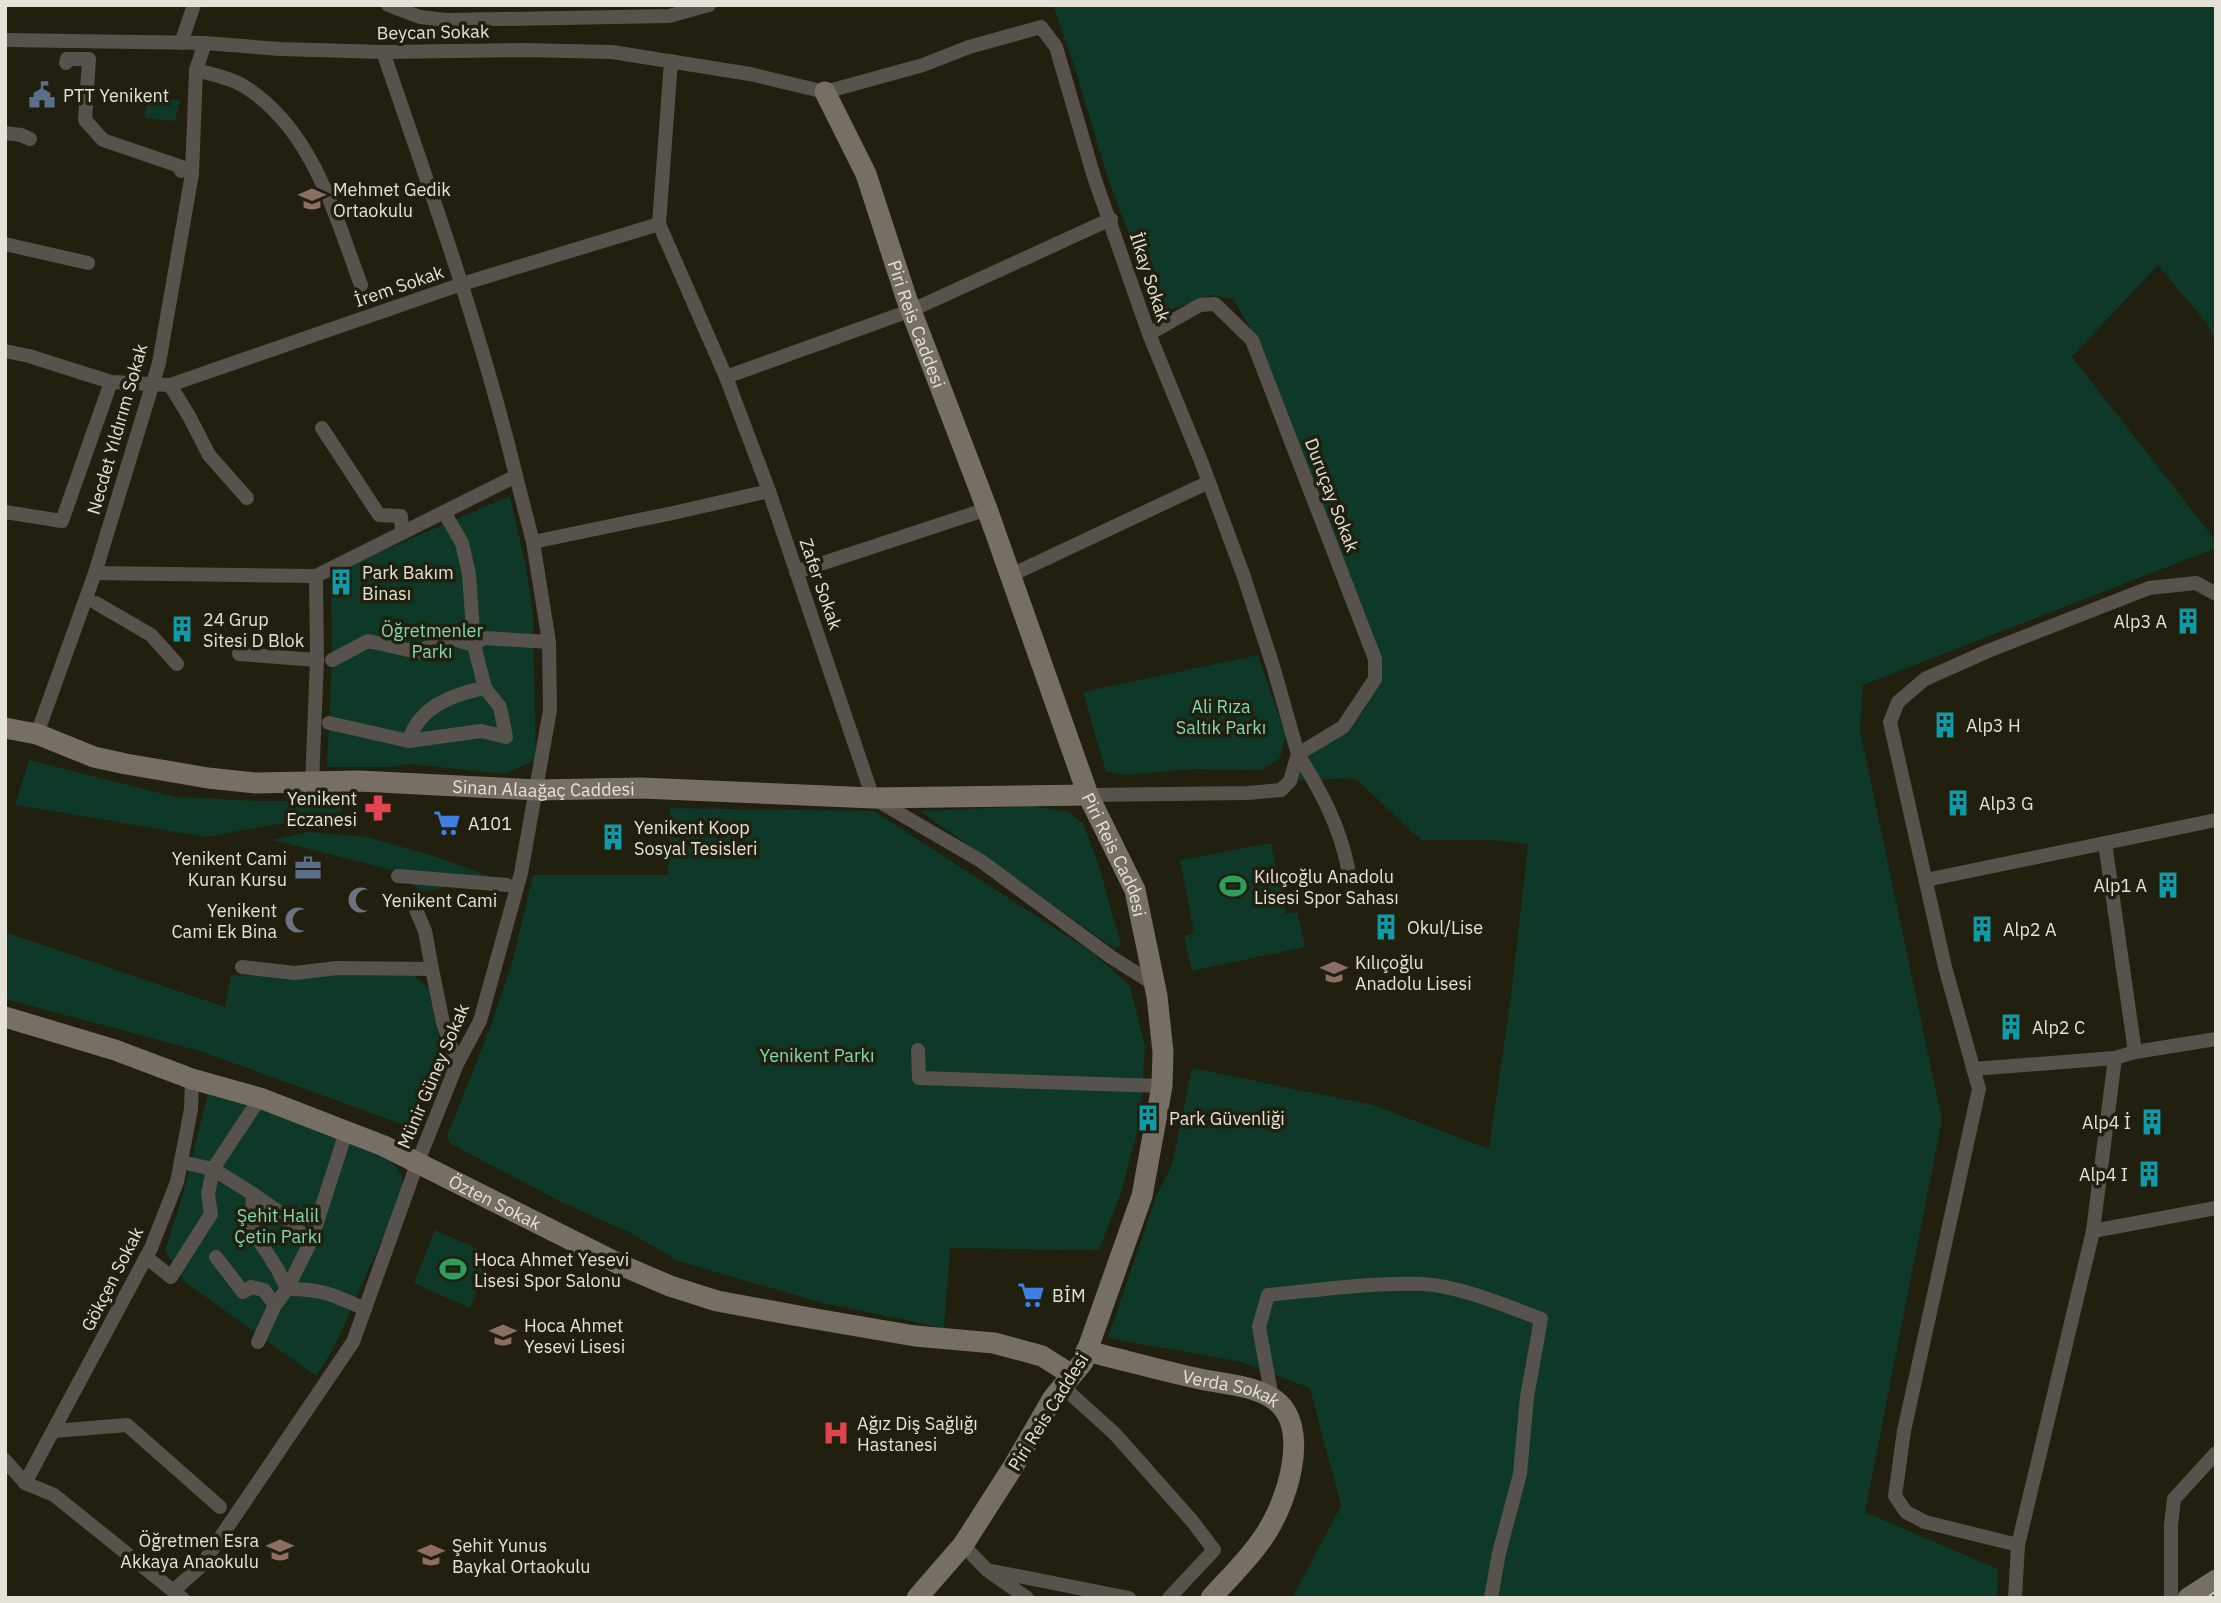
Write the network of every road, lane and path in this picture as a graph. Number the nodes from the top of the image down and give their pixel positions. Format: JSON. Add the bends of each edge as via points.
{"nodes":[{"id":1,"x":194,"y":5,"type":"edge"},
{"id":2,"x":388,"y":5,"type":"edge"},
{"id":3,"x":709,"y":5,"type":"edge"},
{"id":4,"x":5,"y":40,"type":"edge"},
{"id":5,"x":181,"y":43,"type":"junction"},
{"id":6,"x":205,"y":43,"type":"junction"},
{"id":7,"x":383,"y":52,"type":"junction"},
{"id":8,"x":671,"y":61,"type":"junction"},
{"id":9,"x":66,"y":63,"type":"dead end"},
{"id":10,"x":195,"y":70,"type":"junction"},
{"id":11,"x":825,"y":92,"type":"junction"},
{"id":12,"x":5,"y":133,"type":"edge"},
{"id":13,"x":30,"y":139,"type":"dead end"},
{"id":14,"x":181,"y":171,"type":"dead end"},
{"id":15,"x":1111,"y":219,"type":"junction"},
{"id":16,"x":659,"y":224,"type":"junction"},
{"id":17,"x":5,"y":244,"type":"edge"},
{"id":18,"x":88,"y":263,"type":"dead end"},
{"id":19,"x":462,"y":284,"type":"junction"},
{"id":20,"x":361,"y":285,"type":"dead end"},
{"id":21,"x":912,"y":310,"type":"junction"},
{"id":22,"x":1149,"y":334,"type":"junction"},
{"id":23,"x":5,"y":351,"type":"edge"},
{"id":24,"x":726,"y":377,"type":"junction"},
{"id":25,"x":111,"y":382,"type":"junction"},
{"id":26,"x":152,"y":384,"type":"junction"},
{"id":27,"x":170,"y":385,"type":"junction"},
{"id":28,"x":322,"y":428,"type":"dead end"},
{"id":29,"x":516,"y":476,"type":"junction"},
{"id":30,"x":1209,"y":482,"type":"junction"},
{"id":31,"x":769,"y":491,"type":"junction"},
{"id":32,"x":247,"y":498,"type":"dead end"},
{"id":33,"x":987,"y":509,"type":"junction"},
{"id":34,"x":5,"y":512,"type":"edge"},
{"id":35,"x":444,"y":512,"type":"junction"},
{"id":36,"x":402,"y":533,"type":"junction"},
{"id":37,"x":533,"y":542,"type":"junction"},
{"id":38,"x":796,"y":572,"type":"junction"},
{"id":39,"x":95,"y":573,"type":"junction"},
{"id":40,"x":316,"y":576,"type":"junction"},
{"id":41,"x":1009,"y":576,"type":"junction"},
{"id":42,"x":2216,"y":594,"type":"edge"},
{"id":43,"x":96,"y":603,"type":"dead end"},
{"id":44,"x":549,"y":642,"type":"junction"},
{"id":45,"x":474,"y":645,"type":"junction"},
{"id":46,"x":239,"y":654,"type":"dead end"},
{"id":47,"x":325,"y":660,"type":"junction"},
{"id":48,"x":177,"y":664,"type":"dead end"},
{"id":49,"x":485,"y":688,"type":"junction"},
{"id":50,"x":329,"y":723,"type":"dead end"},
{"id":51,"x":5,"y":728,"type":"edge"},
{"id":52,"x":37,"y":734,"type":"junction"},
{"id":53,"x":409,"y":741,"type":"junction"},
{"id":54,"x":1298,"y":754,"type":"junction"},
{"id":55,"x":312,"y":783,"type":"junction"},
{"id":56,"x":537,"y":790,"type":"junction"},
{"id":57,"x":1088,"y":795,"type":"junction"},
{"id":58,"x":873,"y":798,"type":"junction"},
{"id":59,"x":2216,"y":820,"type":"edge"},
{"id":60,"x":2105,"y":843,"type":"junction"},
{"id":61,"x":1348,"y":868,"type":"dead end"},
{"id":62,"x":398,"y":876,"type":"dead end"},
{"id":63,"x":1926,"y":880,"type":"junction"},
{"id":64,"x":507,"y":885,"type":"dead end"},
{"id":65,"x":416,"y":910,"type":"dead end"},
{"id":66,"x":242,"y":967,"type":"dead end"},
{"id":67,"x":432,"y":969,"type":"junction"},
{"id":68,"x":1154,"y":984,"type":"junction"},
{"id":69,"x":5,"y":1017,"type":"edge"},
{"id":70,"x":2216,"y":1039,"type":"edge"},
{"id":71,"x":918,"y":1050,"type":"dead end"},
{"id":72,"x":2135,"y":1052,"type":"junction"},
{"id":73,"x":2115,"y":1058,"type":"junction"},
{"id":74,"x":457,"y":1064,"type":"junction"},
{"id":75,"x":1973,"y":1069,"type":"junction"},
{"id":76,"x":192,"y":1079,"type":"junction"},
{"id":77,"x":1163,"y":1086,"type":"junction"},
{"id":78,"x":260,"y":1098,"type":"junction"},
{"id":79,"x":346,"y":1132,"type":"junction"},
{"id":80,"x":181,"y":1162,"type":"junction"},
{"id":81,"x":417,"y":1164,"type":"junction"},
{"id":82,"x":213,"y":1169,"type":"junction"},
{"id":83,"x":253,"y":1194,"type":"junction"},
{"id":84,"x":2216,"y":1208,"type":"edge"},
{"id":85,"x":2093,"y":1231,"type":"junction"},
{"id":86,"x":310,"y":1241,"type":"junction"},
{"id":87,"x":146,"y":1257,"type":"junction"},
{"id":88,"x":216,"y":1257,"type":"dead end"},
{"id":89,"x":287,"y":1289,"type":"junction"},
{"id":90,"x":275,"y":1305,"type":"junction"},
{"id":91,"x":365,"y":1309,"type":"junction"},
{"id":92,"x":258,"y":1342,"type":"dead end"},
{"id":93,"x":1086,"y":1351,"type":"junction"},
{"id":94,"x":1067,"y":1381,"type":"junction"},
{"id":95,"x":1272,"y":1398,"type":"junction"},
{"id":96,"x":54,"y":1431,"type":"junction"},
{"id":97,"x":2216,"y":1453,"type":"edge"},
{"id":98,"x":5,"y":1460,"type":"edge"},
{"id":99,"x":24,"y":1483,"type":"junction"},
{"id":100,"x":220,"y":1507,"type":"dead end"},
{"id":101,"x":962,"y":1545,"type":"junction"},
{"id":102,"x":2018,"y":1545,"type":"junction"},
{"id":103,"x":987,"y":1570,"type":"junction"},
{"id":104,"x":2216,"y":1580,"type":"edge"},
{"id":105,"x":178,"y":1594,"type":"edge"},
{"id":106,"x":917,"y":1598,"type":"edge"},
{"id":107,"x":1027,"y":1598,"type":"edge"},
{"id":108,"x":1129,"y":1598,"type":"edge"},
{"id":109,"x":1169,"y":1598,"type":"edge"},
{"id":110,"x":1210,"y":1598,"type":"edge"},
{"id":111,"x":1491,"y":1598,"type":"edge"},
{"id":112,"x":2015,"y":1598,"type":"edge"},
{"id":113,"x":2171,"y":1598,"type":"edge"},
{"id":114,"x":2188,"y":1598,"type":"edge"}],
"edges":[{"from":1,"to":5,"type":"street"},
{"from":2,"to":3,"type":"street","via":[[420,17],[473,20],[669,16]]},
{"from":4,"to":5,"type":"street","name":"Beycan Sokak"},
{"from":5,"to":6,"type":"street","name":"Beycan Sokak"},
{"from":6,"to":7,"type":"street","name":"Beycan Sokak"},
{"from":6,"to":10,"type":"street","name":"Necdet Yıldırım Sokak"},
{"from":7,"to":8,"type":"street","name":"Beycan Sokak","via":[[612,52]]},
{"from":7,"to":19,"type":"street","name":"Münir Güney Sokak"},
{"from":8,"to":11,"type":"street","name":"Beycan Sokak"},
{"from":8,"to":16,"type":"street","name":"Zafer Sokak"},
{"from":9,"to":14,"type":"street","via":[[67,59],[89,59],[85,120],[103,140],[182,167]]},
{"from":10,"to":20,"type":"street","via":[[239,83],[269,104],[295,136],[320,177]]},
{"from":10,"to":26,"type":"street","name":"Necdet Yıldırım Sokak","via":[[192,174]]},
{"from":11,"to":15,"type":"street","name":"İlkay Sokak","via":[[1041,27],[1056,47]]},
{"from":11,"to":21,"type":"street","name":"Piri Reis Caddesi","via":[[866,174]]},
{"from":12,"to":13,"type":"street"},
{"from":15,"to":21,"type":"street"},
{"from":15,"to":22,"type":"street","name":"İlkay Sokak"},
{"from":16,"to":19,"type":"street","name":"İrem Sokak"},
{"from":16,"to":24,"type":"street","name":"Zafer Sokak"},
{"from":17,"to":18,"type":"street"},
{"from":19,"to":27,"type":"street","name":"İrem Sokak"},
{"from":19,"to":29,"type":"street","name":"Münir Güney Sokak"},
{"from":21,"to":24,"type":"street"},
{"from":21,"to":33,"type":"street","name":"Piri Reis Caddesi"},
{"from":22,"to":30,"type":"street","name":"İlkay Sokak"},
{"from":22,"to":54,"type":"street","name":"Duruçay Sokak","via":[[1200,305],[1215,304],[1252,340],[1375,659],[1376,679],[1343,727]]},
{"from":23,"to":25,"type":"street","name":"İrem Sokak"},
{"from":24,"to":31,"type":"street","name":"Zafer Sokak"},
{"from":25,"to":26,"type":"street","name":"İrem Sokak"},
{"from":25,"to":34,"type":"street","via":[[62,521]]},
{"from":26,"to":27,"type":"street","name":"İrem Sokak"},
{"from":26,"to":39,"type":"street","name":"Necdet Yıldırım Sokak"},
{"from":27,"to":32,"type":"street","via":[[209,455]]},
{"from":28,"to":36,"type":"street","via":[[379,515],[401,516]]},
{"from":29,"to":35,"type":"street"},
{"from":29,"to":37,"type":"street","name":"Münir Güney Sokak"},
{"from":30,"to":41,"type":"street"},
{"from":30,"to":54,"type":"street","name":"İlkay Sokak","via":[[1269,653]]},
{"from":31,"to":37,"type":"street"},
{"from":31,"to":38,"type":"street","name":"Zafer Sokak"},
{"from":33,"to":38,"type":"street"},
{"from":33,"to":41,"type":"street","name":"Piri Reis Caddesi"},
{"from":35,"to":36,"type":"street"},
{"from":35,"to":45,"type":"street","via":[[462,543],[469,574]]},
{"from":36,"to":40,"type":"street"},
{"from":37,"to":44,"type":"street","name":"Münir Güney Sokak"},
{"from":38,"to":58,"type":"street","name":"Zafer Sokak"},
{"from":39,"to":40,"type":"street"},
{"from":39,"to":52,"type":"street","name":"Necdet Yıldırım Sokak"},
{"from":40,"to":47,"type":"street"},
{"from":41,"to":57,"type":"street","name":"Piri Reis Caddesi"},
{"from":42,"to":63,"type":"street","via":[[2196,583],[2149,588],[1926,679],[1898,702],[1889,722]]},
{"from":43,"to":48,"type":"street","via":[[151,635]]},
{"from":44,"to":45,"type":"street","via":[[483,638]]},
{"from":44,"to":56,"type":"street","name":"Münir Güney Sokak","via":[[550,710]]},
{"from":45,"to":47,"type":"street","via":[[449,638],[417,652],[368,640]]},
{"from":45,"to":49,"type":"street"},
{"from":46,"to":47,"type":"street"},
{"from":47,"to":55,"type":"street"},
{"from":49,"to":53,"type":"street","via":[[443,701],[426,712],[413,727]]},
{"from":49,"to":53,"type":"street","via":[[500,707],[506,737],[481,731]]},
{"from":50,"to":53,"type":"street"},
{"from":51,"to":52,"type":"street","name":"Sinan Alaağaç Caddesi"},
{"from":52,"to":55,"type":"street","name":"Sinan Alaağaç Caddesi","via":[[94,757],[138,766],[256,783]]},
{"from":54,"to":57,"type":"street","via":[[1290,781],[1280,790]]},
{"from":54,"to":61,"type":"street","name":"İlkay Sokak","via":[[1327,803]]},
{"from":55,"to":56,"type":"street","name":"Sinan Alaağaç Caddesi","via":[[372,781]]},
{"from":56,"to":58,"type":"street","name":"Sinan Alaağaç Caddesi","via":[[640,788]]},
{"from":56,"to":74,"type":"street","name":"Münir Güney Sokak","via":[[521,873],[480,1021]]},
{"from":57,"to":58,"type":"street","name":"Sinan Alaağaç Caddesi"},
{"from":57,"to":68,"type":"street","name":"Piri Reis Caddesi","via":[[1135,890]]},
{"from":58,"to":68,"type":"street","via":[[981,862]]},
{"from":59,"to":60,"type":"street"},
{"from":60,"to":63,"type":"street"},
{"from":60,"to":72,"type":"street"},
{"from":62,"to":64,"type":"street"},
{"from":63,"to":75,"type":"street"},
{"from":65,"to":67,"type":"street"},
{"from":66,"to":67,"type":"street","via":[[295,973],[337,968]]},
{"from":67,"to":74,"type":"street"},
{"from":68,"to":77,"type":"street","name":"Piri Reis Caddesi"},
{"from":69,"to":76,"type":"street","name":"Özten Sokak"},
{"from":70,"to":72,"type":"street"},
{"from":71,"to":77,"type":"street","via":[[919,1078]]},
{"from":72,"to":73,"type":"street"},
{"from":73,"to":75,"type":"street"},
{"from":73,"to":85,"type":"street"},
{"from":74,"to":81,"type":"street","name":"Münir Güney Sokak"},
{"from":75,"to":102,"type":"street","via":[[1979,1088],[1895,1496],[1906,1512],[1925,1522]]},
{"from":76,"to":78,"type":"street","name":"Özten Sokak"},
{"from":76,"to":80,"type":"street","name":"Gökçen Sokak"},
{"from":77,"to":93,"type":"street","name":"Piri Reis Caddesi","via":[[1142,1196]]},
{"from":78,"to":79,"type":"street","name":"Özten Sokak"},
{"from":78,"to":82,"type":"street"},
{"from":79,"to":81,"type":"street","name":"Özten Sokak"},
{"from":79,"to":86,"type":"street"},
{"from":80,"to":82,"type":"street"},
{"from":80,"to":87,"type":"street","name":"Gökçen Sokak"},
{"from":81,"to":91,"type":"street","name":"Münir Güney Sokak"},
{"from":81,"to":94,"type":"street","name":"Özten Sokak","via":[[670,1286],[717,1301],[810,1318],[915,1336],[994,1343],[1042,1356]]},
{"from":82,"to":83,"type":"street"},
{"from":82,"to":87,"type":"street","via":[[208,1194],[211,1214],[171,1277]]},
{"from":83,"to":86,"type":"street"},
{"from":83,"to":89,"type":"street","via":[[251,1229]]},
{"from":84,"to":85,"type":"street"},
{"from":85,"to":102,"type":"street"},
{"from":86,"to":89,"type":"street"},
{"from":87,"to":96,"type":"street","name":"Gökçen Sokak"},
{"from":88,"to":90,"type":"street","via":[[243,1292],[251,1287],[264,1290]]},
{"from":89,"to":90,"type":"street"},
{"from":89,"to":91,"type":"street","via":[[334,1294]]},
{"from":90,"to":92,"type":"street"},
{"from":91,"to":105,"type":"street","name":"Münir Güney Sokak","via":[[353,1342]]},
{"from":93,"to":94,"type":"street","name":"Piri Reis Caddesi"},
{"from":93,"to":95,"type":"street","name":"Verda Sokak","via":[[1255,1390]]},
{"from":94,"to":101,"type":"street","name":"Piri Reis Caddesi"},
{"from":94,"to":109,"type":"street","via":[[1214,1550]]},
{"from":95,"to":110,"type":"street","name":"Verda Sokak","via":[[1285,1408],[1295,1442],[1280,1505],[1261,1541]]},
{"from":95,"to":111,"type":"street","via":[[1259,1327],[1268,1295],[1425,1284],[1474,1295],[1541,1319],[1520,1474]]},
{"from":96,"to":99,"type":"street","name":"Gökçen Sokak"},
{"from":96,"to":100,"type":"street","via":[[127,1425]]},
{"from":97,"to":113,"type":"street","via":[[2174,1499]]},
{"from":98,"to":99,"type":"street"},
{"from":99,"to":105,"type":"street","via":[[54,1495]]},
{"from":101,"to":103,"type":"street"},
{"from":101,"to":106,"type":"street","name":"Piri Reis Caddesi"},
{"from":102,"to":112,"type":"street"},
{"from":103,"to":107,"type":"street"},
{"from":103,"to":108,"type":"street"},
{"from":104,"to":114,"type":"street"}]}
